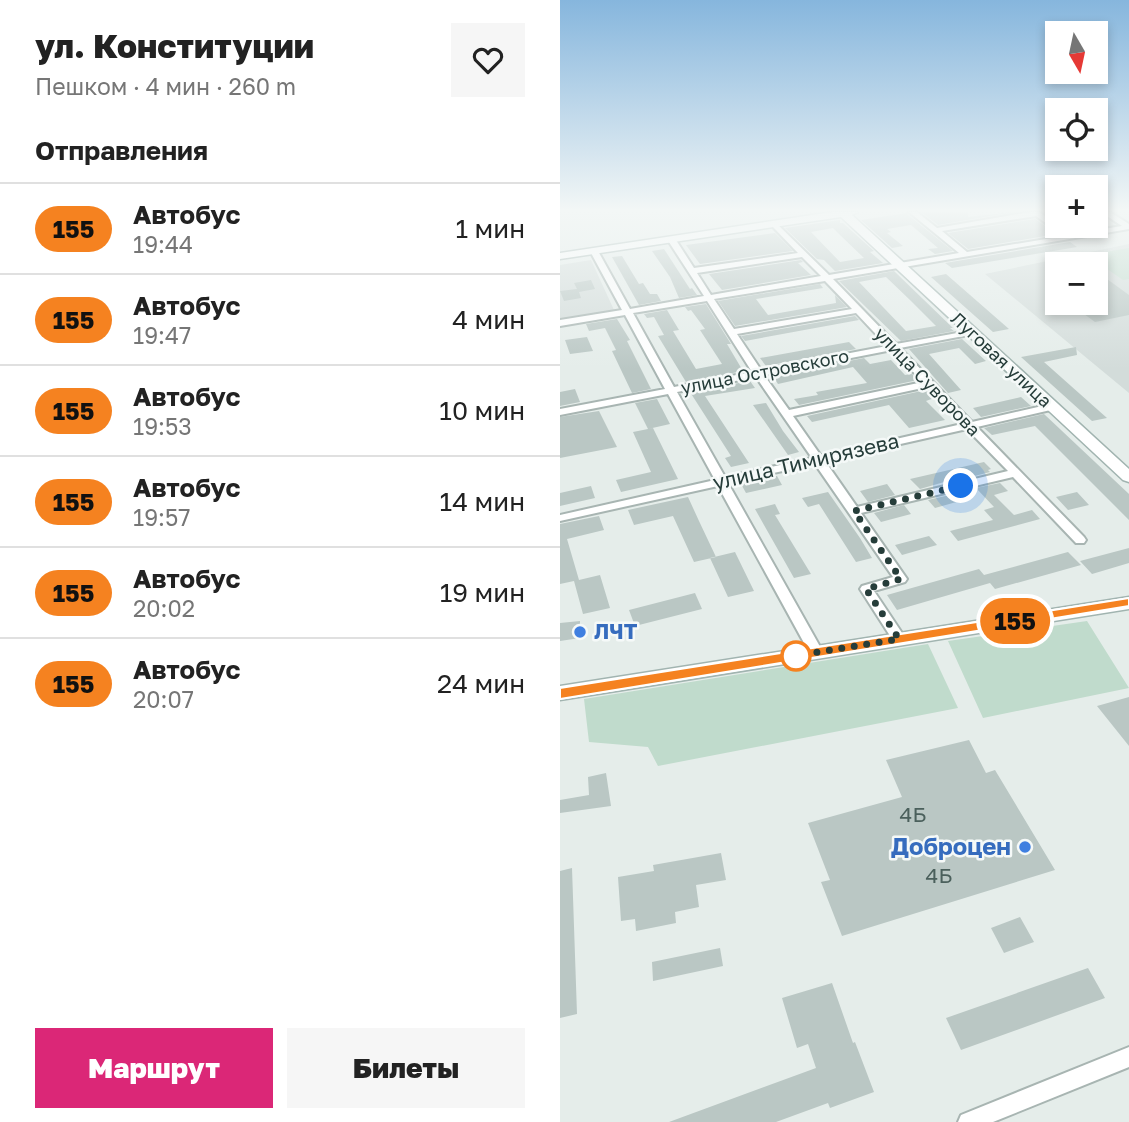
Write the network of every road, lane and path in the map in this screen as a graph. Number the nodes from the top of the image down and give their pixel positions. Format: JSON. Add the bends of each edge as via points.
{"nodes":[{"id":1,"x":601,"y":264,"type":"edge"},
{"id":2,"x":687,"y":264,"type":"edge"},
{"id":3,"x":736,"y":264,"type":"edge"},
{"id":4,"x":816,"y":264,"type":"edge"},
{"id":5,"x":903,"y":264,"type":"edge"},
{"id":6,"x":899,"y":265,"type":"junction"},
{"id":7,"x":691,"y":271,"type":"junction"},
{"id":8,"x":828,"y":276,"type":"junction"},
{"id":9,"x":708,"y":297,"type":"junction"},
{"id":10,"x":859,"y":310,"type":"junction"},
{"id":11,"x":626,"y":311,"type":"junction"},
{"id":12,"x":560,"y":323,"type":"edge"},
{"id":13,"x":731,"y":332,"type":"junction"},
{"id":14,"x":971,"y":332,"type":"junction"},
{"id":15,"x":893,"y":347,"type":"junction"},
{"id":16,"x":758,"y":373,"type":"junction"},
{"id":17,"x":929,"y":384,"type":"junction"},
{"id":18,"x":670,"y":391,"type":"junction"},
{"id":19,"x":1051,"y":407,"type":"junction"},
{"id":20,"x":560,"y":412,"type":"edge"},
{"id":21,"x":786,"y":414,"type":"junction"},
{"id":22,"x":968,"y":425,"type":"junction"},
{"id":23,"x":817,"y":459,"type":"junction"},
{"id":24,"x":1015,"y":473,"type":"junction"},
{"id":25,"x":1129,"y":477,"type":"edge"},
{"id":26,"x":720,"y":482,"type":"junction"},
{"id":27,"x":854,"y":511,"type":"junction"},
{"id":28,"x":560,"y":518,"type":"edge"},
{"id":29,"x":1080,"y":540,"type":"dead end"},
{"id":30,"x":1129,"y":603,"type":"edge"},
{"id":31,"x":899,"y":639,"type":"junction"},
{"id":32,"x":816,"y":652,"type":"junction"},
{"id":33,"x":560,"y":694,"type":"edge"},
{"id":34,"x":1129,"y":1057,"type":"edge"},
{"id":35,"x":968,"y":1122,"type":"edge"}],
"edges":[{"from":1,"to":11,"type":"street"},
{"from":2,"to":7,"type":"street"},
{"from":3,"to":7,"type":"street"},
{"from":4,"to":8,"type":"street","name":"улица Суворова"},
{"from":5,"to":6,"type":"street"},
{"from":6,"to":8,"type":"street"},
{"from":6,"to":14,"type":"street","name":"Луговая улица"},
{"from":7,"to":9,"type":"street"},
{"from":8,"to":9,"type":"street"},
{"from":8,"to":10,"type":"street","name":"улица Суворова"},
{"from":9,"to":11,"type":"street"},
{"from":9,"to":13,"type":"street"},
{"from":10,"to":13,"type":"street"},
{"from":10,"to":15,"type":"street","name":"улица Суворова"},
{"from":11,"to":12,"type":"street"},
{"from":11,"to":18,"type":"street"},
{"from":13,"to":16,"type":"street"},
{"from":14,"to":15,"type":"street","name":"улица Островского"},
{"from":14,"to":19,"type":"street","name":"Луговая улица"},
{"from":15,"to":16,"type":"street","name":"улица Островского"},
{"from":15,"to":17,"type":"street","name":"улица Суворова"},
{"from":16,"to":18,"type":"street","name":"улица Островского"},
{"from":16,"to":21,"type":"street"},
{"from":17,"to":21,"type":"street"},
{"from":17,"to":22,"type":"street","name":"улица Суворова"},
{"from":18,"to":20,"type":"street","name":"улица Островского"},
{"from":18,"to":26,"type":"street"},
{"from":19,"to":22,"type":"street","name":"улица Тимирязева"},
{"from":19,"to":25,"type":"street","name":"Луговая улица"},
{"from":21,"to":23,"type":"street"},
{"from":22,"to":23,"type":"street","name":"улица Тимирязева"},
{"from":22,"to":24,"type":"street","name":"улица Суворова"},
{"from":23,"to":26,"type":"street","name":"улица Тимирязева"},
{"from":23,"to":27,"type":"street"},
{"from":24,"to":27,"type":"street"},
{"from":24,"to":29,"type":"street","name":"улица Суворова"},
{"from":26,"to":28,"type":"street","name":"улица Тимирязева"},
{"from":26,"to":32,"type":"street"},
{"from":27,"to":31,"type":"street","via":[[901,579],[866,589]]},
{"from":30,"to":31,"type":"street"},
{"from":31,"to":32,"type":"street"},
{"from":32,"to":33,"type":"street"},
{"from":34,"to":35,"type":"street"}]}
